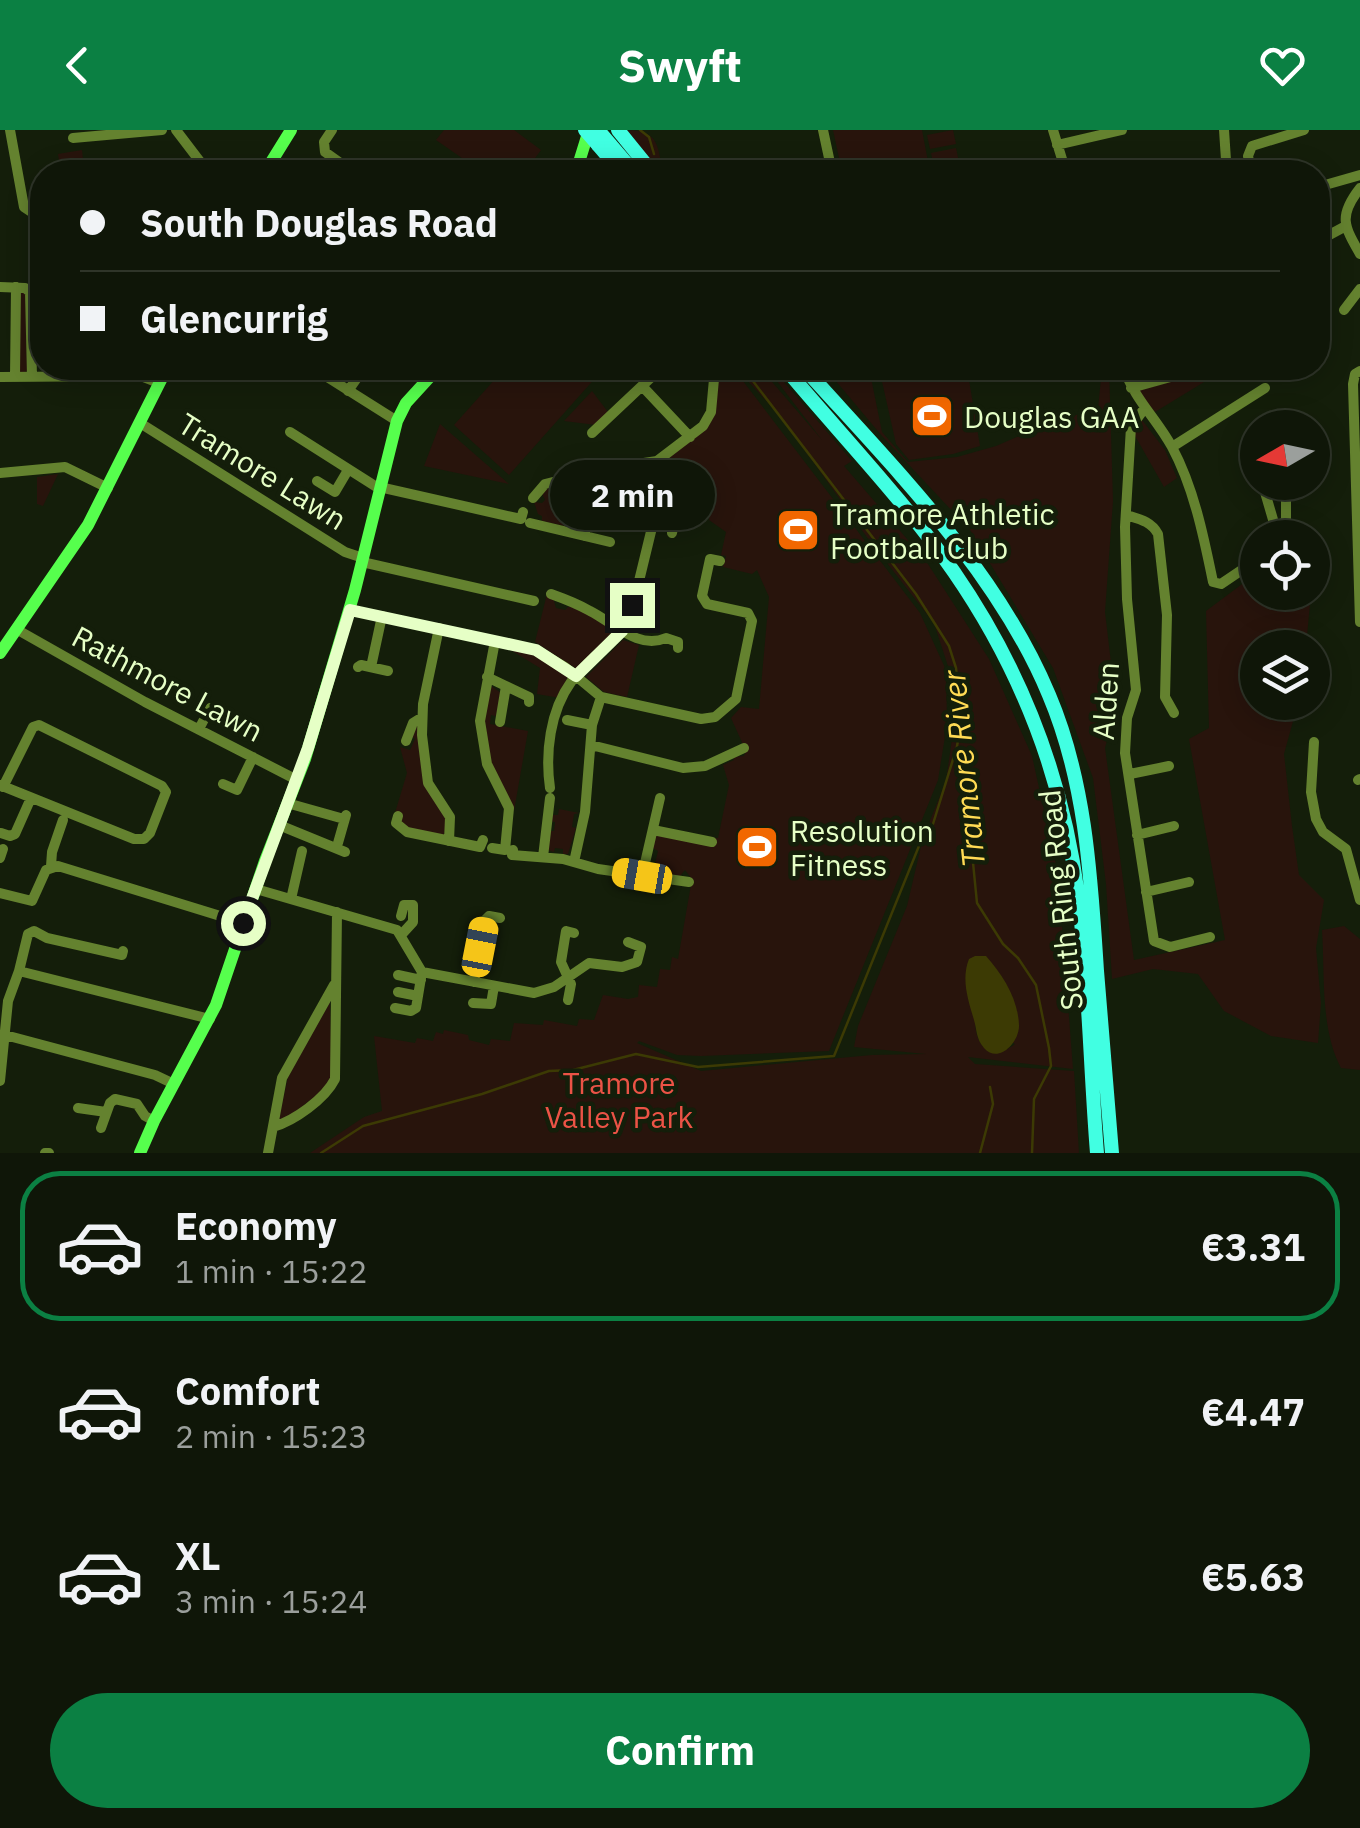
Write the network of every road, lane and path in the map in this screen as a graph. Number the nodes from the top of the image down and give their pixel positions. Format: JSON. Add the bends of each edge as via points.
{"nodes":[{"id":1,"x":10,"y":130,"type":"edge"},
{"id":2,"x":162,"y":130,"type":"edge"},
{"id":3,"x":176,"y":130,"type":"edge"},
{"id":4,"x":290,"y":130,"type":"edge"},
{"id":5,"x":332,"y":130,"type":"edge"},
{"id":6,"x":618,"y":130,"type":"edge"},
{"id":7,"x":823,"y":130,"type":"edge"},
{"id":8,"x":1053,"y":130,"type":"edge"},
{"id":9,"x":1122,"y":130,"type":"edge"},
{"id":10,"x":1224,"y":130,"type":"edge"},
{"id":11,"x":1304,"y":130,"type":"edge"},
{"id":12,"x":594,"y":134,"type":"edge"},
{"id":13,"x":72,"y":138,"type":"dead end"},
{"id":14,"x":1057,"y":145,"type":"junction"},
{"id":15,"x":199,"y":160,"type":"edge"},
{"id":16,"x":273,"y":160,"type":"edge"},
{"id":17,"x":336,"y":160,"type":"edge"},
{"id":18,"x":584,"y":160,"type":"edge"},
{"id":19,"x":612,"y":160,"type":"edge"},
{"id":20,"x":621,"y":160,"type":"edge"},
{"id":21,"x":642,"y":160,"type":"edge"},
{"id":22,"x":829,"y":160,"type":"edge"},
{"id":23,"x":1062,"y":160,"type":"edge"},
{"id":24,"x":1226,"y":160,"type":"edge"},
{"id":25,"x":1249,"y":160,"type":"edge"},
{"id":26,"x":1360,"y":175,"type":"edge"},
{"id":27,"x":1330,"y":184,"type":"edge"},
{"id":28,"x":1360,"y":188,"type":"edge"},
{"id":29,"x":30,"y":211,"type":"edge"},
{"id":30,"x":1344,"y":227,"type":"junction"},
{"id":31,"x":1330,"y":235,"type":"edge"},
{"id":32,"x":1360,"y":254,"type":"edge"},
{"id":33,"x":0,"y":287,"type":"edge"},
{"id":34,"x":16,"y":288,"type":"junction"},
{"id":35,"x":1360,"y":289,"type":"edge"},
{"id":36,"x":30,"y":292,"type":"edge"},
{"id":37,"x":1344,"y":310,"type":"dead end"},
{"id":38,"x":1358,"y":372,"type":"edge"},
{"id":39,"x":0,"y":377,"type":"edge"},
{"id":40,"x":15,"y":377,"type":"junction"},
{"id":41,"x":30,"y":377,"type":"edge"},
{"id":42,"x":151,"y":380,"type":"edge"},
{"id":43,"x":161,"y":380,"type":"edge"},
{"id":44,"x":332,"y":380,"type":"edge"},
{"id":45,"x":356,"y":380,"type":"edge"},
{"id":46,"x":427,"y":380,"type":"edge"},
{"id":47,"x":650,"y":380,"type":"edge"},
{"id":48,"x":714,"y":380,"type":"edge"},
{"id":49,"x":792,"y":380,"type":"edge"},
{"id":50,"x":816,"y":380,"type":"edge"},
{"id":51,"x":1128,"y":380,"type":"edge"},
{"id":52,"x":1160,"y":380,"type":"edge"},
{"id":53,"x":159,"y":383,"type":"junction"},
{"id":54,"x":643,"y":388,"type":"junction"},
{"id":55,"x":1131,"y":388,"type":"junction"},
{"id":56,"x":1265,"y":388,"type":"dead end"},
{"id":57,"x":348,"y":391,"type":"junction"},
{"id":58,"x":1144,"y":409,"type":"junction"},
{"id":59,"x":398,"y":421,"type":"junction"},
{"id":60,"x":140,"y":422,"type":"junction"},
{"id":61,"x":290,"y":432,"type":"dead end"},
{"id":62,"x":592,"y":433,"type":"dead end"},
{"id":63,"x":690,"y":437,"type":"junction"},
{"id":64,"x":1172,"y":447,"type":"junction"},
{"id":65,"x":1358,"y":453,"type":"edge"},
{"id":66,"x":348,"y":470,"type":"junction"},
{"id":67,"x":0,"y":473,"type":"edge"},
{"id":68,"x":317,"y":481,"type":"dead end"},
{"id":69,"x":380,"y":487,"type":"junction"},
{"id":70,"x":108,"y":488,"type":"junction"},
{"id":71,"x":595,"y":492,"type":"junction"},
{"id":72,"x":533,"y":498,"type":"dead end"},
{"id":73,"x":523,"y":512,"type":"dead end"},
{"id":74,"x":1126,"y":515,"type":"junction"},
{"id":75,"x":530,"y":523,"type":"dead end"},
{"id":76,"x":674,"y":524,"type":"dead end"},
{"id":77,"x":584,"y":536,"type":"junction"},
{"id":78,"x":610,"y":542,"type":"dead end"},
{"id":79,"x":1359,"y":556,"type":"edge"},
{"id":80,"x":362,"y":560,"type":"junction"},
{"id":81,"x":720,"y":561,"type":"dead end"},
{"id":82,"x":1240,"y":570,"type":"edge"},
{"id":83,"x":1217,"y":583,"type":"junction"},
{"id":84,"x":551,"y":594,"type":"dead end"},
{"id":85,"x":1212,"y":595,"type":"dead end"},
{"id":86,"x":534,"y":601,"type":"dead end"},
{"id":87,"x":350,"y":610,"type":"junction"},
{"id":88,"x":382,"y":616,"type":"junction"},
{"id":89,"x":1360,"y":622,"type":"edge"},
{"id":90,"x":439,"y":628,"type":"junction"},
{"id":91,"x":16,"y":630,"type":"junction"},
{"id":92,"x":622,"y":631,"type":"junction"},
{"id":93,"x":495,"y":640,"type":"junction"},
{"id":94,"x":678,"y":648,"type":"dead end"},
{"id":95,"x":0,"y":652,"type":"edge"},
{"id":96,"x":358,"y":667,"type":"dead end"},
{"id":97,"x":371,"y":667,"type":"junction"},
{"id":98,"x":388,"y":671,"type":"dead end"},
{"id":99,"x":576,"y":676,"type":"junction"},
{"id":100,"x":486,"y":677,"type":"junction"},
{"id":101,"x":506,"y":686,"type":"junction"},
{"id":102,"x":601,"y":697,"type":"junction"},
{"id":103,"x":529,"y":702,"type":"dead end"},
{"id":104,"x":210,"y":708,"type":"dead end"},
{"id":105,"x":1174,"y":712,"type":"dead end"},
{"id":106,"x":422,"y":718,"type":"junction"},
{"id":107,"x":567,"y":720,"type":"dead end"},
{"id":108,"x":500,"y":722,"type":"dead end"},
{"id":109,"x":592,"y":725,"type":"junction"},
{"id":110,"x":199,"y":730,"type":"junction"},
{"id":111,"x":406,"y":741,"type":"dead end"},
{"id":112,"x":1314,"y":742,"type":"dead end"},
{"id":113,"x":591,"y":745,"type":"junction"},
{"id":114,"x":744,"y":748,"type":"dead end"},
{"id":115,"x":254,"y":758,"type":"junction"},
{"id":116,"x":1162,"y":765,"type":"dead end"},
{"id":117,"x":1130,"y":774,"type":"junction"},
{"id":118,"x":296,"y":780,"type":"junction"},
{"id":119,"x":223,"y":784,"type":"dead end"},
{"id":120,"x":2,"y":786,"type":"edge"},
{"id":121,"x":30,"y":798,"type":"junction"},
{"id":122,"x":660,"y":798,"type":"dead end"},
{"id":123,"x":288,"y":803,"type":"junction"},
{"id":124,"x":398,"y":816,"type":"dead end"},
{"id":125,"x":63,"y":820,"type":"dead end"},
{"id":126,"x":279,"y":825,"type":"junction"},
{"id":127,"x":1174,"y":826,"type":"dead end"},
{"id":128,"x":653,"y":830,"type":"junction"},
{"id":129,"x":1,"y":833,"type":"edge"},
{"id":130,"x":1138,"y":834,"type":"junction"},
{"id":131,"x":449,"y":841,"type":"junction"},
{"id":132,"x":712,"y":842,"type":"dead end"},
{"id":133,"x":1360,"y":846,"type":"edge"},
{"id":134,"x":1346,"y":849,"type":"junction"},
{"id":135,"x":513,"y":850,"type":"dead end"},
{"id":136,"x":302,"y":851,"type":"dead end"},
{"id":137,"x":543,"y":858,"type":"junction"},
{"id":138,"x":574,"y":862,"type":"junction"},
{"id":139,"x":51,"y":866,"type":"junction"},
{"id":140,"x":642,"y":876,"type":"junction"},
{"id":141,"x":689,"y":882,"type":"dead end"},
{"id":142,"x":1189,"y":882,"type":"dead end"},
{"id":143,"x":256,"y":889,"type":"junction"},
{"id":144,"x":1146,"y":892,"type":"junction"},
{"id":145,"x":0,"y":893,"type":"edge"},
{"id":146,"x":292,"y":899,"type":"junction"},
{"id":147,"x":1360,"y":900,"type":"edge"},
{"id":148,"x":337,"y":912,"type":"junction"},
{"id":149,"x":401,"y":916,"type":"dead end"},
{"id":150,"x":500,"y":918,"type":"dead end"},
{"id":151,"x":243,"y":923,"type":"junction"},
{"id":152,"x":574,"y":933,"type":"dead end"},
{"id":153,"x":402,"y":934,"type":"junction"},
{"id":154,"x":1204,"y":940,"type":"dead end"},
{"id":155,"x":628,"y":942,"type":"dead end"},
{"id":156,"x":123,"y":950,"type":"dead end"},
{"id":157,"x":19,"y":971,"type":"junction"},
{"id":158,"x":398,"y":975,"type":"dead end"},
{"id":159,"x":421,"y":976,"type":"junction"},
{"id":160,"x":568,"y":977,"type":"junction"},
{"id":161,"x":474,"y":982,"type":"junction"},
{"id":162,"x":335,"y":984,"type":"junction"},
{"id":163,"x":494,"y":986,"type":"junction"},
{"id":164,"x":398,"y":992,"type":"dead end"},
{"id":165,"x":418,"y":996,"type":"junction"},
{"id":166,"x":568,"y":1000,"type":"dead end"},
{"id":167,"x":473,"y":1003,"type":"dead end"},
{"id":168,"x":395,"y":1008,"type":"dead end"},
{"id":169,"x":210,"y":1018,"type":"junction"},
{"id":170,"x":5,"y":1035,"type":"junction"},
{"id":171,"x":0,"y":1081,"type":"edge"},
{"id":172,"x":174,"y":1084,"type":"junction"},
{"id":173,"x":78,"y":1108,"type":"dead end"},
{"id":174,"x":106,"y":1112,"type":"junction"},
{"id":175,"x":154,"y":1121,"type":"junction"},
{"id":176,"x":273,"y":1127,"type":"junction"},
{"id":177,"x":100,"y":1128,"type":"dead end"},
{"id":178,"x":1096,"y":1151,"type":"edge"},
{"id":179,"x":268,"y":1152,"type":"edge"},
{"id":180,"x":140,"y":1153,"type":"edge"},
{"id":181,"x":1112,"y":1153,"type":"edge"}],
"edges":[{"from":1,"to":29,"type":"street"},
{"from":2,"to":13,"type":"street"},
{"from":3,"to":15,"type":"street"},
{"from":4,"to":16,"type":"main road"},
{"from":5,"to":17,"type":"street","via":[[325,152]]},
{"from":6,"to":21,"type":"highway"},
{"from":7,"to":22,"type":"street"},
{"from":8,"to":14,"type":"street"},
{"from":9,"to":14,"type":"street"},
{"from":10,"to":24,"type":"street"},
{"from":11,"to":25,"type":"street","via":[[1252,146]]},
{"from":12,"to":18,"type":"main road"},
{"from":12,"to":19,"type":"highway"},
{"from":12,"to":20,"type":"highway"},
{"from":14,"to":23,"type":"street"},
{"from":26,"to":27,"type":"street"},
{"from":28,"to":30,"type":"street"},
{"from":30,"to":31,"type":"street"},
{"from":30,"to":32,"type":"street"},
{"from":33,"to":34,"type":"street"},
{"from":34,"to":36,"type":"street"},
{"from":34,"to":40,"type":"street"},
{"from":35,"to":37,"type":"street"},
{"from":38,"to":65,"type":"street"},
{"from":39,"to":40,"type":"street"},
{"from":40,"to":41,"type":"street"},
{"from":42,"to":53,"type":"street"},
{"from":43,"to":53,"type":"main road"},
{"from":44,"to":57,"type":"street"},
{"from":45,"to":57,"type":"street"},
{"from":46,"to":59,"type":"main road"},
{"from":47,"to":54,"type":"street"},
{"from":48,"to":63,"type":"street","via":[[709,418]]},
{"from":49,"to":178,"type":"highway","name":"South Ring Road","via":[[953,570],[1032,714],[1056,784],[1078,896]]},
{"from":50,"to":181,"type":"highway","name":"South Ring Road","via":[[981,577],[1050,695],[1082,815]]},
{"from":51,"to":55,"type":"street"},
{"from":52,"to":55,"type":"street"},
{"from":53,"to":60,"type":"main road"},
{"from":54,"to":62,"type":"street"},
{"from":54,"to":63,"type":"street"},
{"from":55,"to":58,"type":"street"},
{"from":56,"to":64,"type":"street"},
{"from":57,"to":59,"type":"street"},
{"from":58,"to":64,"type":"street"},
{"from":58,"to":74,"type":"street","name":"Alden","via":[[1131,427]]},
{"from":59,"to":69,"type":"main road"},
{"from":60,"to":70,"type":"main road"},
{"from":60,"to":80,"type":"street","name":"Tramore Lawn"},
{"from":61,"to":66,"type":"street"},
{"from":63,"to":71,"type":"street","via":[[654,462],[622,468],[617,492]]},
{"from":64,"to":83,"type":"street"},
{"from":65,"to":79,"type":"street"},
{"from":66,"to":68,"type":"street","via":[[334,492]]},
{"from":66,"to":69,"type":"street"},
{"from":67,"to":70,"type":"street","via":[[64,467]]},
{"from":69,"to":73,"type":"street","via":[[521,519]]},
{"from":69,"to":80,"type":"main road"},
{"from":70,"to":91,"type":"main road"},
{"from":71,"to":72,"type":"street","via":[[553,482]]},
{"from":71,"to":77,"type":"street"},
{"from":74,"to":105,"type":"street","via":[[1158,534],[1167,616],[1160,680]]},
{"from":74,"to":117,"type":"street","name":"Alden","via":[[1136,690],[1126,734]]},
{"from":75,"to":77,"type":"street"},
{"from":76,"to":92,"type":"street","via":[[654,515]]},
{"from":77,"to":78,"type":"street"},
{"from":79,"to":89,"type":"street"},
{"from":80,"to":86,"type":"street","name":"Tramore Lawn"},
{"from":80,"to":87,"type":"main road"},
{"from":81,"to":102,"type":"street","via":[[710,560],[702,596],[707,604],[748,612],[752,621],[736,700],[701,719]]},
{"from":82,"to":83,"type":"street"},
{"from":83,"to":85,"type":"street"},
{"from":84,"to":92,"type":"street"},
{"from":87,"to":88,"type":"street"},
{"from":87,"to":118,"type":"main road"},
{"from":88,"to":90,"type":"street"},
{"from":88,"to":97,"type":"street"},
{"from":90,"to":93,"type":"street"},
{"from":90,"to":106,"type":"street"},
{"from":91,"to":95,"type":"main road"},
{"from":91,"to":110,"type":"street","name":"Rathmore Lawn"},
{"from":92,"to":94,"type":"street","via":[[639,640],[666,638]]},
{"from":92,"to":99,"type":"street"},
{"from":93,"to":99,"type":"street","via":[[542,652]]},
{"from":93,"to":100,"type":"street"},
{"from":96,"to":97,"type":"street"},
{"from":97,"to":98,"type":"street"},
{"from":99,"to":102,"type":"street"},
{"from":99,"to":137,"type":"street","via":[[554,719]]},
{"from":100,"to":101,"type":"street"},
{"from":100,"to":131,"type":"street","via":[[480,712],[484,756],[510,815],[505,850]]},
{"from":101,"to":103,"type":"street"},
{"from":101,"to":108,"type":"street"},
{"from":102,"to":109,"type":"street"},
{"from":104,"to":110,"type":"street"},
{"from":106,"to":111,"type":"street"},
{"from":106,"to":131,"type":"street","via":[[426,779],[450,815]]},
{"from":107,"to":109,"type":"street"},
{"from":109,"to":113,"type":"street"},
{"from":110,"to":115,"type":"street","name":"Rathmore Lawn"},
{"from":112,"to":134,"type":"street","via":[[1316,819]]},
{"from":113,"to":114,"type":"street","via":[[683,768]]},
{"from":113,"to":138,"type":"street"},
{"from":115,"to":118,"type":"street","name":"Rathmore Lawn"},
{"from":115,"to":119,"type":"street","via":[[238,789]]},
{"from":116,"to":117,"type":"street"},
{"from":117,"to":130,"type":"street","name":"Alden"},
{"from":118,"to":123,"type":"main road"},
{"from":120,"to":121,"type":"street"},
{"from":120,"to":121,"type":"street","via":[[39,725],[166,792],[141,840]]},
{"from":121,"to":129,"type":"street","via":[[16,834]]},
{"from":122,"to":128,"type":"street"},
{"from":123,"to":126,"type":"main road"},
{"from":123,"to":126,"type":"street","via":[[345,817],[341,847]]},
{"from":124,"to":131,"type":"street","via":[[403,830]]},
{"from":125,"to":139,"type":"street"},
{"from":126,"to":143,"type":"main road"},
{"from":127,"to":130,"type":"street"},
{"from":128,"to":132,"type":"street"},
{"from":128,"to":140,"type":"street"},
{"from":130,"to":144,"type":"street","name":"Alden"},
{"from":133,"to":134,"type":"street"},
{"from":134,"to":147,"type":"street"},
{"from":135,"to":137,"type":"street","via":[[512,856]]},
{"from":136,"to":146,"type":"street"},
{"from":137,"to":138,"type":"street"},
{"from":138,"to":140,"type":"street"},
{"from":139,"to":145,"type":"street","via":[[32,901]]},
{"from":139,"to":151,"type":"street"},
{"from":140,"to":141,"type":"street"},
{"from":142,"to":144,"type":"street"},
{"from":143,"to":146,"type":"street"},
{"from":143,"to":151,"type":"main road"},
{"from":144,"to":154,"type":"street","name":"Alden","via":[[1154,941],[1170,947]]},
{"from":146,"to":148,"type":"street"},
{"from":148,"to":153,"type":"street"},
{"from":148,"to":162,"type":"street"},
{"from":149,"to":153,"type":"street","via":[[404,905],[414,905]]},
{"from":150,"to":161,"type":"street","via":[[485,920]]},
{"from":151,"to":169,"type":"main road"},
{"from":152,"to":160,"type":"street","via":[[566,932],[561,959]]},
{"from":153,"to":159,"type":"street"},
{"from":155,"to":160,"type":"street","via":[[641,946],[638,962],[589,963]]},
{"from":156,"to":157,"type":"street","via":[[122,955],[38,931],[28,934]]},
{"from":157,"to":169,"type":"street"},
{"from":157,"to":170,"type":"street"},
{"from":158,"to":159,"type":"street"},
{"from":159,"to":161,"type":"street"},
{"from":159,"to":165,"type":"street"},
{"from":160,"to":163,"type":"street","via":[[539,992]]},
{"from":160,"to":166,"type":"street"},
{"from":161,"to":163,"type":"street"},
{"from":162,"to":176,"type":"street","via":[[282,1078]]},
{"from":162,"to":176,"type":"street","via":[[334,1083]]},
{"from":163,"to":167,"type":"street","via":[[491,1004]]},
{"from":164,"to":165,"type":"street"},
{"from":165,"to":168,"type":"street","via":[[413,1010]]},
{"from":169,"to":172,"type":"main road"},
{"from":170,"to":171,"type":"street"},
{"from":170,"to":172,"type":"street"},
{"from":172,"to":175,"type":"main road"},
{"from":173,"to":174,"type":"street"},
{"from":174,"to":175,"type":"street","via":[[111,1100],[137,1104]]},
{"from":174,"to":177,"type":"street"},
{"from":175,"to":180,"type":"main road"},
{"from":176,"to":179,"type":"street"}]}
